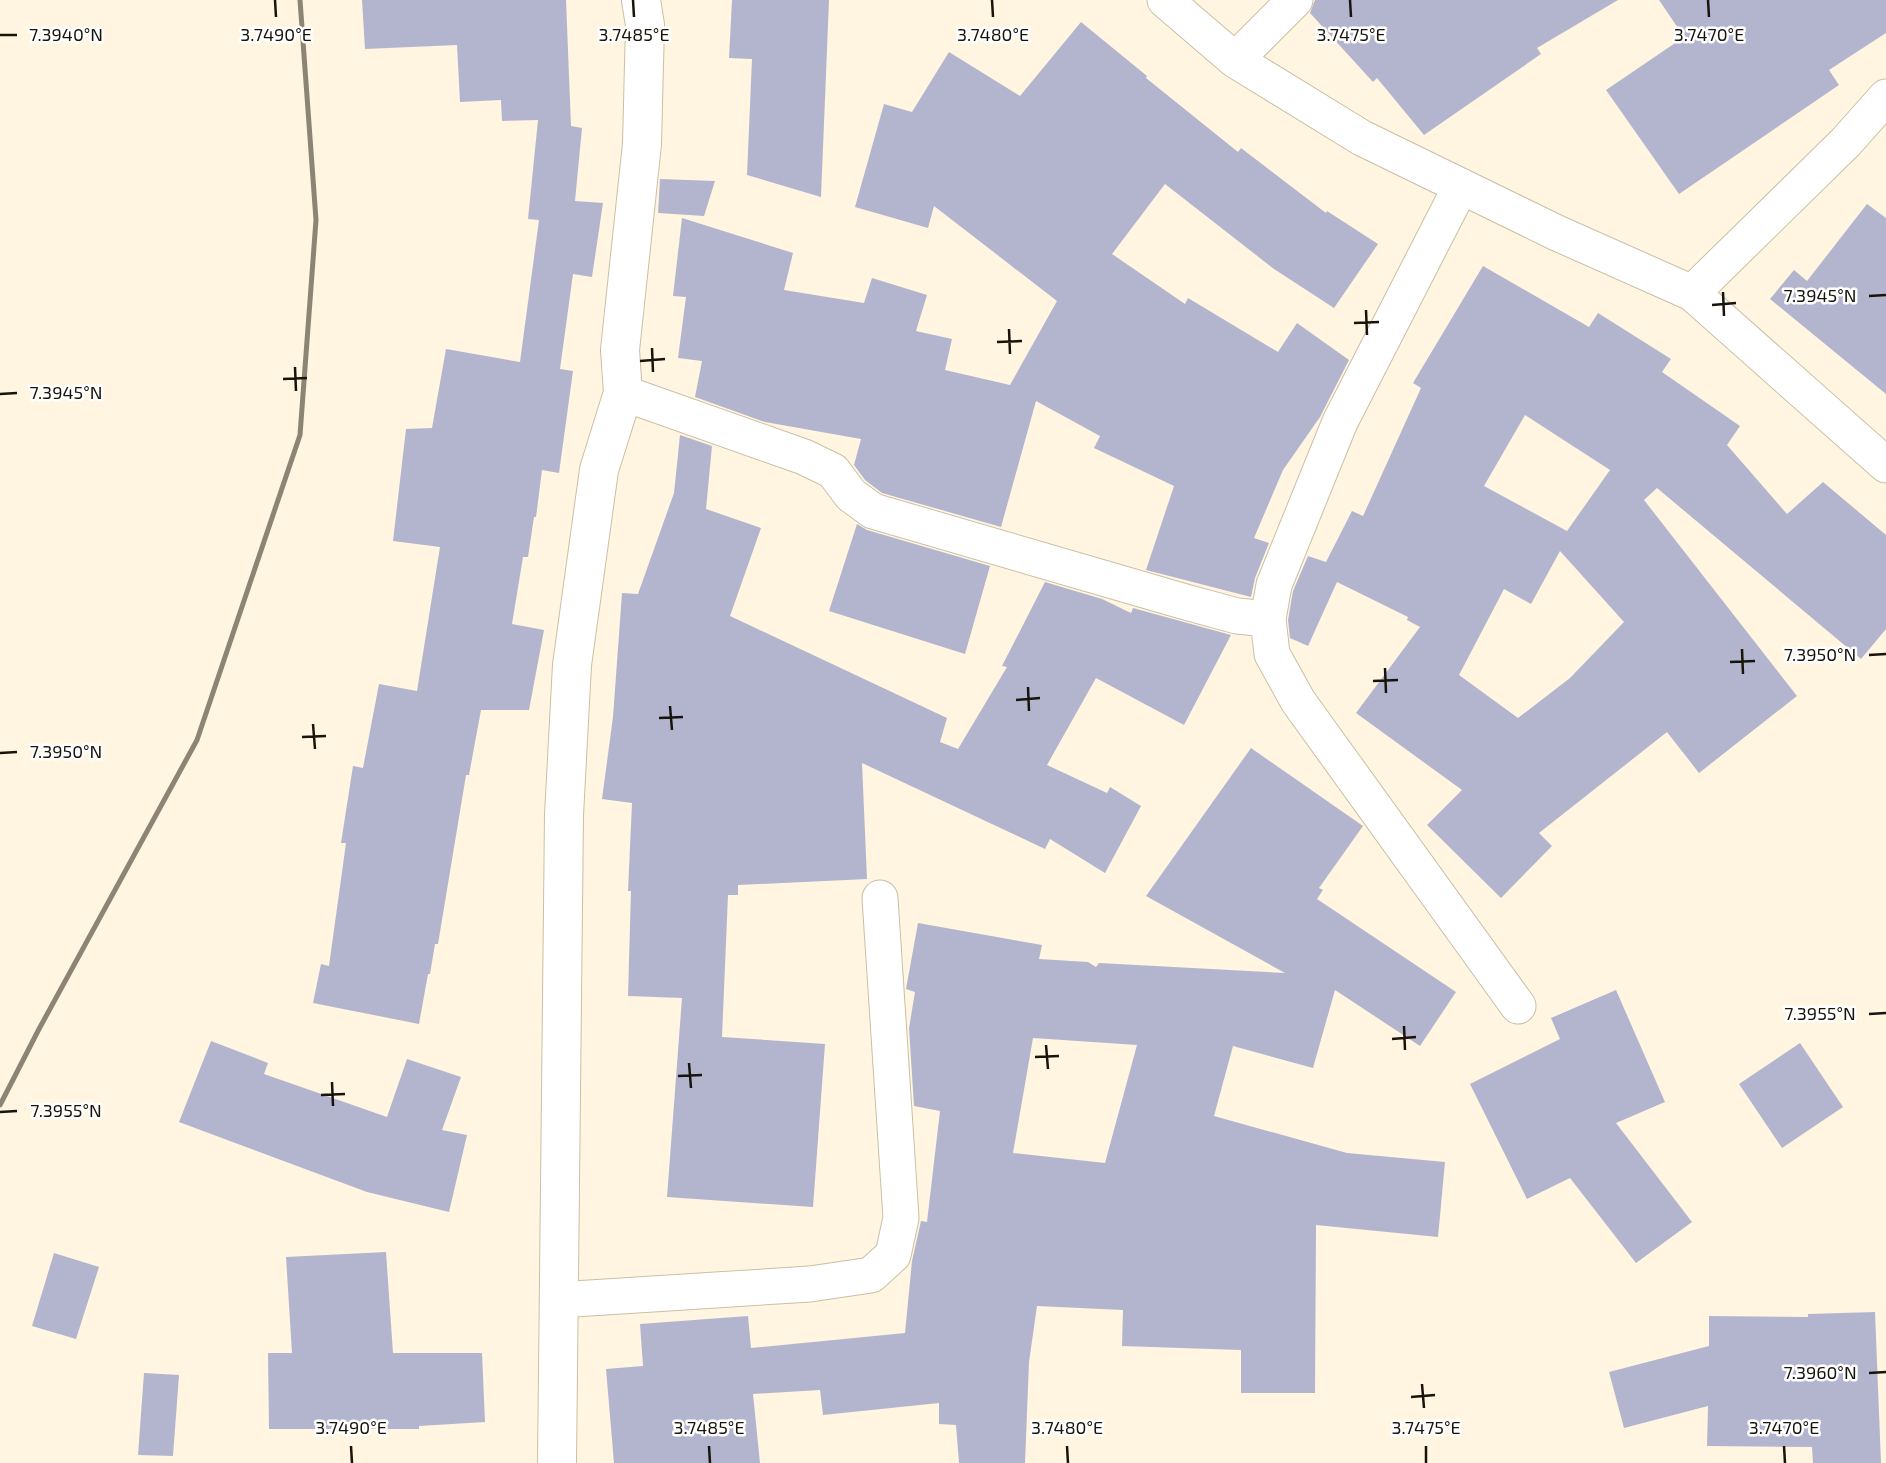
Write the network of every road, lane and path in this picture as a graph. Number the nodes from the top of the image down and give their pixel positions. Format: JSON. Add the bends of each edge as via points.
{"nodes":[{"id":1,"x":641,"y":0,"type":"edge"},
{"id":2,"x":1165,"y":0,"type":"edge"},
{"id":3,"x":1295,"y":0,"type":"edge"},
{"id":4,"x":1235,"y":60,"type":"junction"},
{"id":5,"x":1886,"y":97,"type":"edge"},
{"id":6,"x":1461,"y":186,"type":"junction"},
{"id":7,"x":1692,"y":293,"type":"junction"},
{"id":8,"x":623,"y":393,"type":"junction"},
{"id":9,"x":1886,"y":465,"type":"edge"},
{"id":10,"x":1268,"y":619,"type":"junction"},
{"id":11,"x":880,"y":898,"type":"dead end"},
{"id":12,"x":1518,"y":1006,"type":"dead end"},
{"id":13,"x":558,"y":1300,"type":"junction"},
{"id":14,"x":558,"y":1463,"type":"edge"}],
"edges":[{"from":1,"to":8,"type":"main road","via":[[645,25],[642,144],[620,350]]},
{"from":2,"to":4,"type":"street"},
{"from":3,"to":4,"type":"street"},
{"from":4,"to":6,"type":"street","via":[[1362,138]]},
{"from":5,"to":7,"type":"street"},
{"from":6,"to":7,"type":"street"},
{"from":6,"to":10,"type":"street","via":[[1340,422],[1274,585]]},
{"from":7,"to":9,"type":"street"},
{"from":8,"to":10,"type":"street","via":[[804,457],[833,471],[851,495],[873,511],[1215,610]]},
{"from":8,"to":13,"type":"main road","via":[[599,470],[572,665],[564,815]]},
{"from":10,"to":12,"type":"street","via":[[1272,654],[1298,701]]},
{"from":11,"to":13,"type":"street","via":[[901,1218],[893,1255],[872,1275],[810,1284]]},
{"from":13,"to":14,"type":"main road"}]}
